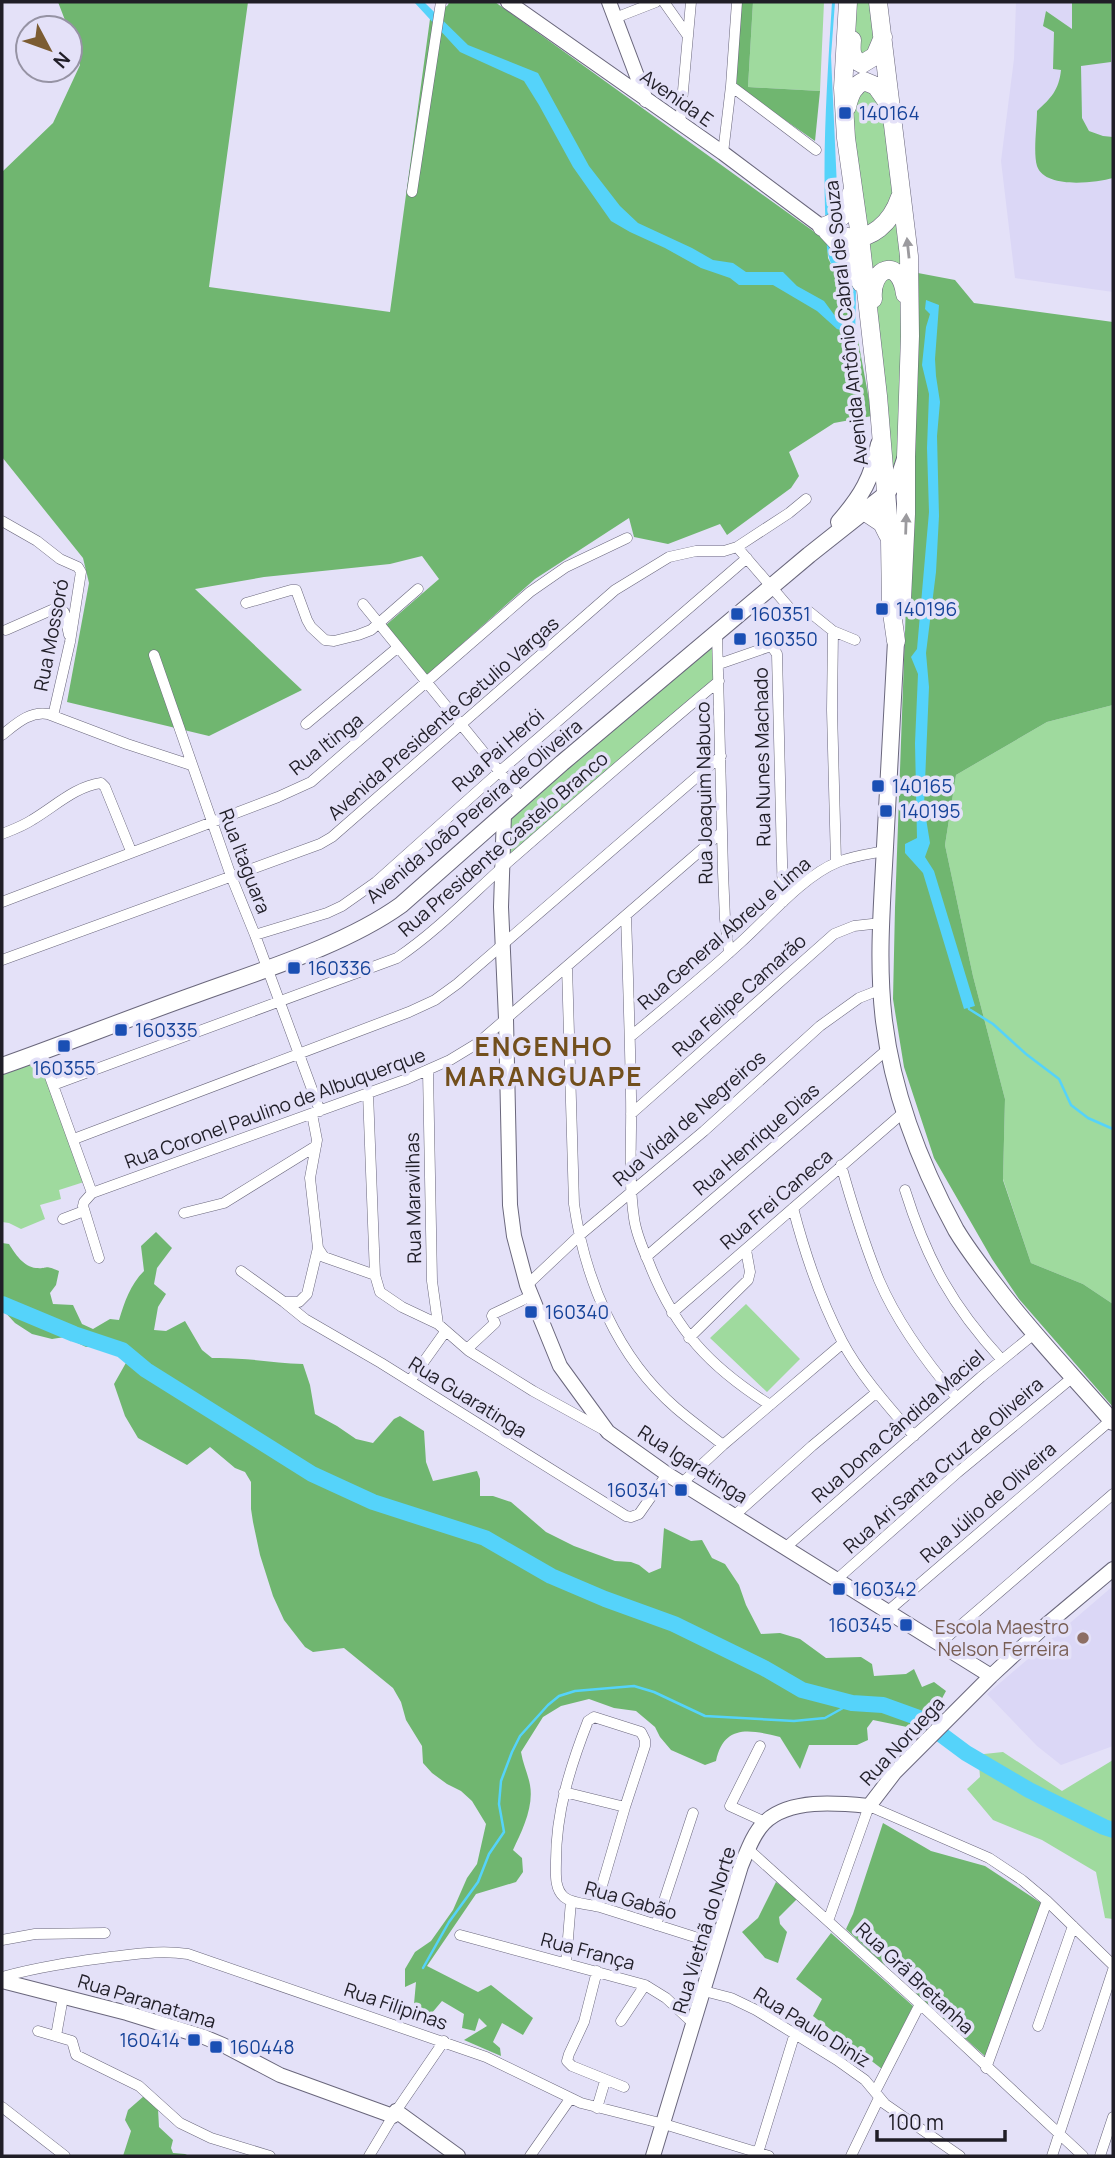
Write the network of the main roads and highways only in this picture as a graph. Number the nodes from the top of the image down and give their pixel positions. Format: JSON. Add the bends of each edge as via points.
{"nodes":[{"id":1,"x":848,"y":2,"type":"edge"},
{"id":2,"x":854,"y":2,"type":"edge"},
{"id":3,"x":878,"y":2,"type":"edge"},
{"id":4,"x":883,"y":37,"type":"junction"},
{"id":5,"x":892,"y":109,"type":"junction"},
{"id":6,"x":844,"y":118,"type":"junction"},
{"id":7,"x":853,"y":184,"type":"junction"},
{"id":8,"x":902,"y":193,"type":"junction"},
{"id":9,"x":841,"y":234,"type":"junction"},
{"id":10,"x":860,"y":237,"type":"junction"},
{"id":11,"x":866,"y":292,"type":"junction"},
{"id":12,"x":910,"y":336,"type":"junction"},
{"id":13,"x":878,"y":396,"type":"junction"},
{"id":14,"x":881,"y":434,"type":"junction"},
{"id":15,"x":906,"y":457,"type":"junction"},
{"id":16,"x":886,"y":494,"type":"junction"},
{"id":17,"x":864,"y":511,"type":"junction"},
{"id":18,"x":890,"y":540,"type":"junction"},
{"id":19,"x":809,"y":555,"type":"junction"},
{"id":20,"x":896,"y":640,"type":"junction"},
{"id":21,"x":2,"y":1066,"type":"edge"},
{"id":22,"x":1112,"y":1421,"type":"edge"}],
"edges":[{"from":1,"to":6,"type":"highway","name":"Avenida Antônio Cabral de Souza"},
{"from":2,"to":4,"type":"highway","via":[[851,55],[855,61],[862,64],[875,56]]},
{"from":3,"to":4,"type":"highway","name":"Avenida Antônio Cabral de Souza"},
{"from":4,"to":5,"type":"highway","name":"Avenida Antônio Cabral de Souza"},
{"from":5,"to":6,"type":"highway","via":[[876,86],[864,81],[853,90]]},
{"from":5,"to":8,"type":"highway","name":"Avenida Antônio Cabral de Souza"},
{"from":6,"to":7,"type":"highway","name":"Avenida Antônio Cabral de Souza"},
{"from":7,"to":9,"type":"highway"},
{"from":7,"to":10,"type":"highway","name":"Avenida Antônio Cabral de Souza"},
{"from":8,"to":10,"type":"highway","via":[[891,219]]},
{"from":12,"to":8,"type":"highway","name":"Avenida Antônio Cabral de Souza","one_way":true},
{"from":9,"to":9,"type":"highway","via":[[822,227]]},
{"from":9,"to":10,"type":"highway"},
{"from":9,"to":11,"type":"highway"},
{"from":10,"to":11,"type":"highway","name":"Avenida Antônio Cabral de Souza"},
{"from":11,"to":13,"type":"highway","name":"Avenida Antônio Cabral de Souza"},
{"from":12,"to":13,"type":"highway","via":[[904,286],[897,273],[882,271],[872,293]]},
{"from":12,"to":15,"type":"highway","name":"Avenida Antônio Cabral de Souza"},
{"from":13,"to":14,"type":"highway","name":"Avenida Antônio Cabral de Souza"},
{"from":14,"to":16,"type":"highway","name":"Avenida Antônio Cabral de Souza"},
{"from":14,"to":19,"type":"main road","name":"Avenida João Pereira de Oliveira","via":[[866,489]]},
{"from":15,"to":16,"type":"main road","name":"Avenida João Pereira de Oliveira"},
{"from":20,"to":15,"type":"highway","name":"Avenida Antônio Cabral de Souza","one_way":true,"via":[[902,603]]},
{"from":16,"to":17,"type":"main road","name":"Avenida João Pereira de Oliveira"},
{"from":16,"to":18,"type":"highway","name":"Avenida Antônio Cabral de Souza"},
{"from":17,"to":18,"type":"highway","via":[[882,523]]},
{"from":17,"to":19,"type":"main road","name":"Avenida João Pereira de Oliveira"},
{"from":18,"to":20,"type":"highway","name":"Avenida Antônio Cabral de Souza"},
{"from":19,"to":21,"type":"main road","name":"Avenida João Pereira de Oliveira","via":[[385,916],[267,969]]},
{"from":20,"to":22,"type":"main road","name":"Avenida Antônio Cabral de Souza","via":[[881,923],[882,989],[884,1022],[904,1112],[957,1231],[1034,1334]]}]}
